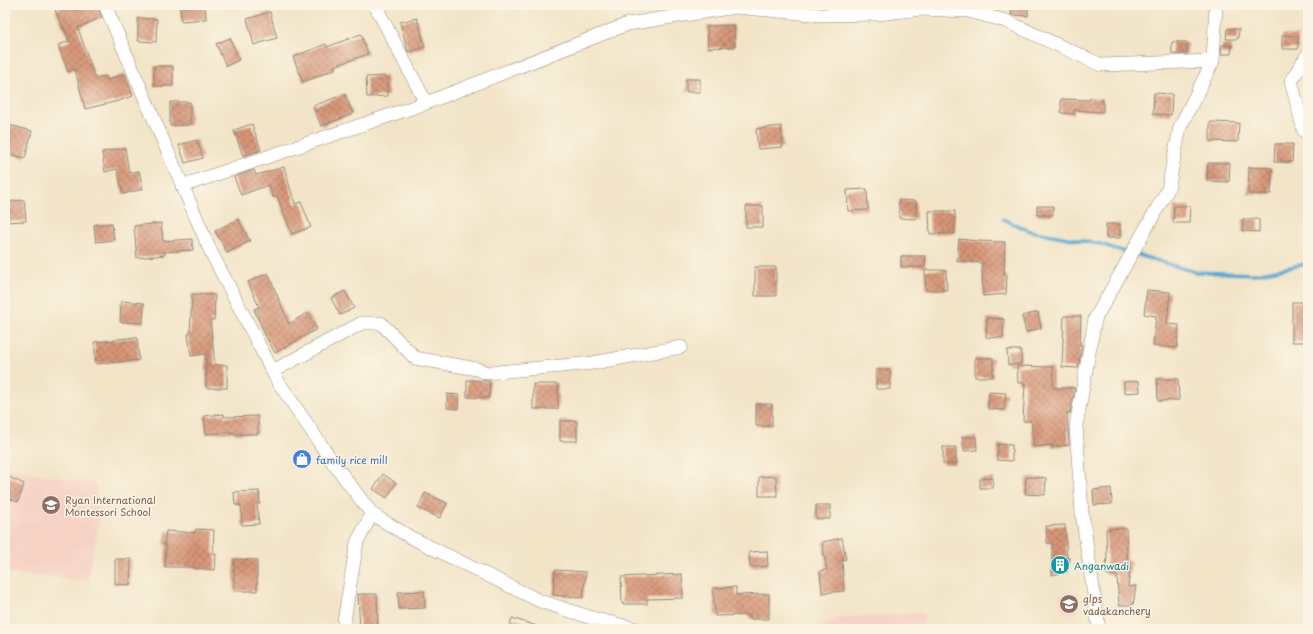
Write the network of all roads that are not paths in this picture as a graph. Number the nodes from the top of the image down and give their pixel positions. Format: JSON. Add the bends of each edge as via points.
{"nodes":[{"id":1,"x":105,"y":5,"type":"edge"},
{"id":2,"x":375,"y":5,"type":"edge"},
{"id":3,"x":1216,"y":5,"type":"edge"},
{"id":4,"x":1308,"y":54,"type":"edge"},
{"id":5,"x":1213,"y":61,"type":"junction"},
{"id":6,"x":426,"y":103,"type":"junction"},
{"id":7,"x":1304,"y":131,"type":"dead end"},
{"id":8,"x":182,"y":186,"type":"junction"},
{"id":9,"x":681,"y":347,"type":"dead end"},
{"id":10,"x":273,"y":371,"type":"junction"},
{"id":11,"x":372,"y":514,"type":"junction"},
{"id":12,"x":345,"y":629,"type":"edge"},
{"id":13,"x":637,"y":629,"type":"edge"},
{"id":14,"x":1099,"y":629,"type":"edge"}],
"edges":[{"from":1,"to":8,"type":"street"},
{"from":2,"to":6,"type":"street"},
{"from":3,"to":5,"type":"street"},
{"from":4,"to":7,"type":"street","via":[[1291,81]]},
{"from":5,"to":6,"type":"street","via":[[1101,65],[1006,21],[968,11],[921,9],[878,14],[821,15],[735,7],[628,24]]},
{"from":5,"to":14,"type":"street","via":[[1180,127],[1168,189],[1095,319],[1076,426],[1082,513]]},
{"from":6,"to":8,"type":"street"},
{"from":8,"to":10,"type":"street","via":[[210,250]]},
{"from":9,"to":10,"type":"street","via":[[592,363],[487,373],[415,358],[381,323],[362,323]]},
{"from":10,"to":11,"type":"street","via":[[334,464]]},
{"from":11,"to":12,"type":"street","via":[[357,542],[344,621]]},
{"from":11,"to":13,"type":"street","via":[[410,537],[540,601]]}]}
